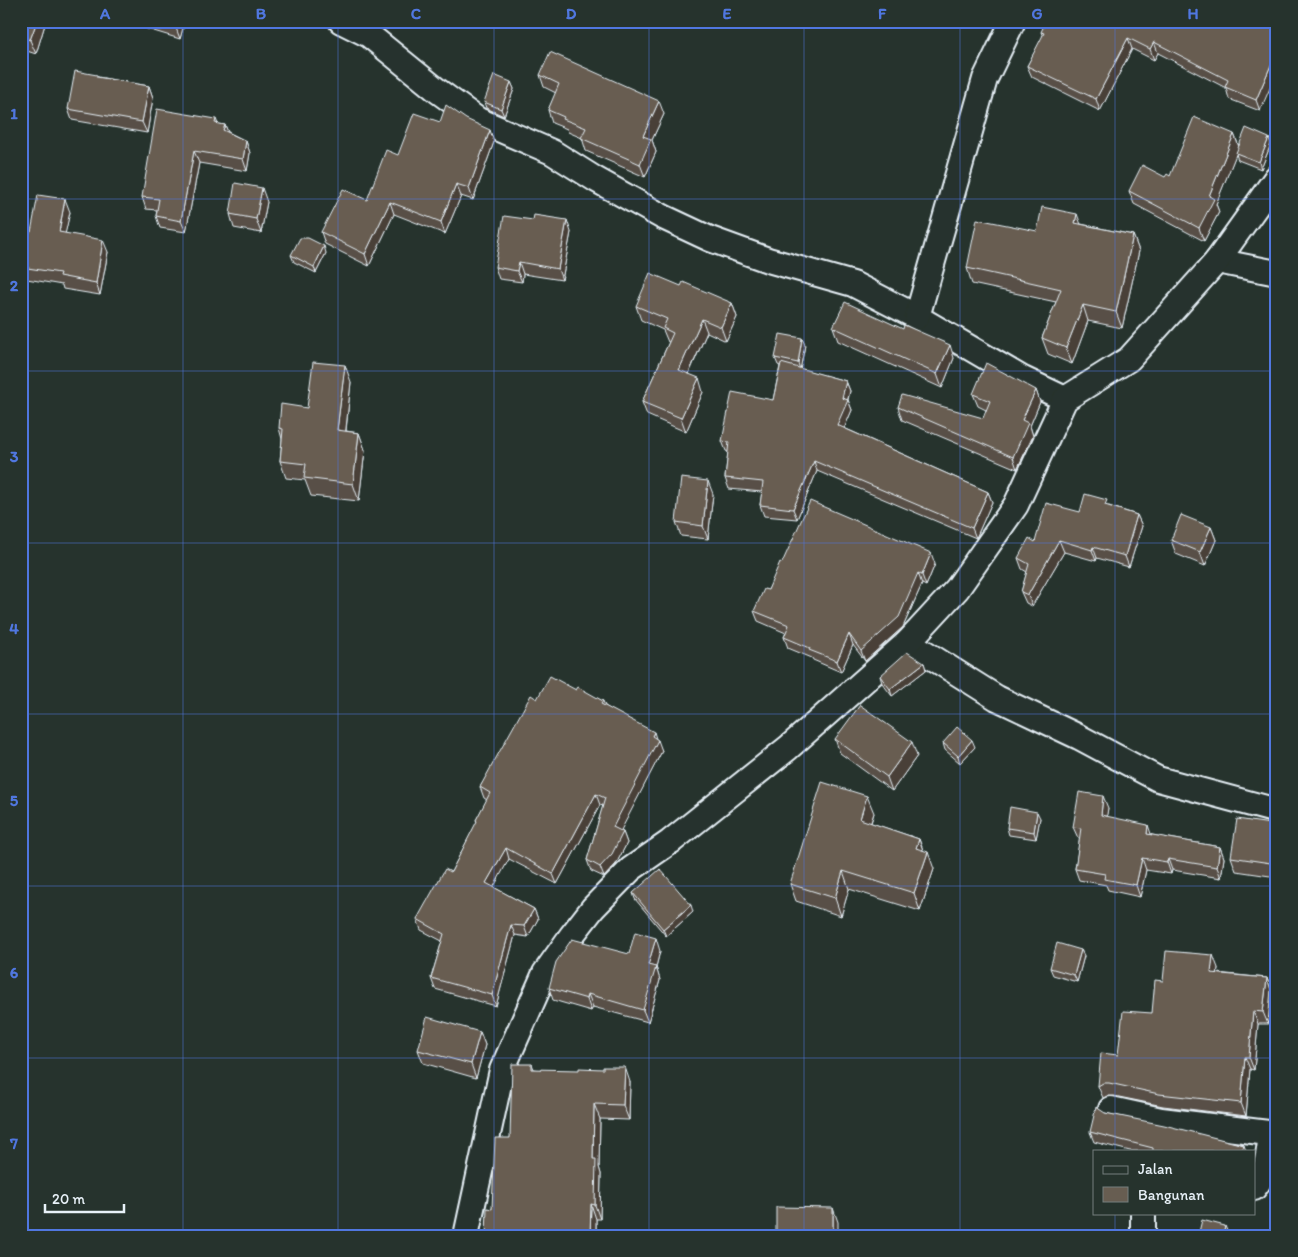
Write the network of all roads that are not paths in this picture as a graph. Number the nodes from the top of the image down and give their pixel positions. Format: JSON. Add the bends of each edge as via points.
{"nodes":[{"id":1,"x":341,"y":21,"type":"edge"},
{"id":2,"x":1013,"y":21,"type":"edge"},
{"id":3,"x":1277,"y":177,"type":"edge"},
{"id":4,"x":1217,"y":261,"type":"junction"},
{"id":5,"x":1277,"y":273,"type":"edge"},
{"id":6,"x":917,"y":317,"type":"junction"},
{"id":7,"x":1066,"y":399,"type":"junction"},
{"id":8,"x":908,"y":642,"type":"junction"},
{"id":9,"x":1277,"y":811,"type":"edge"},
{"id":10,"x":1111,"y":1109,"type":"dead end"},
{"id":11,"x":1274,"y":1134,"type":"edge"},
{"id":12,"x":1256,"y":1184,"type":"edge"},
{"id":13,"x":1143,"y":1214,"type":"edge"},
{"id":14,"x":466,"y":1236,"type":"edge"},
{"id":15,"x":1143,"y":1236,"type":"edge"}],
"edges":[{"from":1,"to":6,"type":"street","via":[[369,35],[478,120],[552,152],[663,217],[710,239],[768,260],[853,284]]},
{"from":2,"to":6,"type":"street","via":[[984,79]]},
{"from":3,"to":4,"type":"street"},
{"from":4,"to":5,"type":"street"},
{"from":4,"to":7,"type":"street","via":[[1129,359]]},
{"from":6,"to":7,"type":"street","via":[[1023,379]]},
{"from":7,"to":8,"type":"street","via":[[1016,505],[957,589]]},
{"from":8,"to":9,"type":"street","via":[[997,698],[1158,779]]},
{"from":8,"to":14,"type":"street","via":[[788,748],[631,869],[572,935],[545,974],[502,1070]]},
{"from":10,"to":11,"type":"street","via":[[1161,1120]]},
{"from":11,"to":12,"type":"street","via":[[1265,1168]]},
{"from":13,"to":15,"type":"street"}]}
